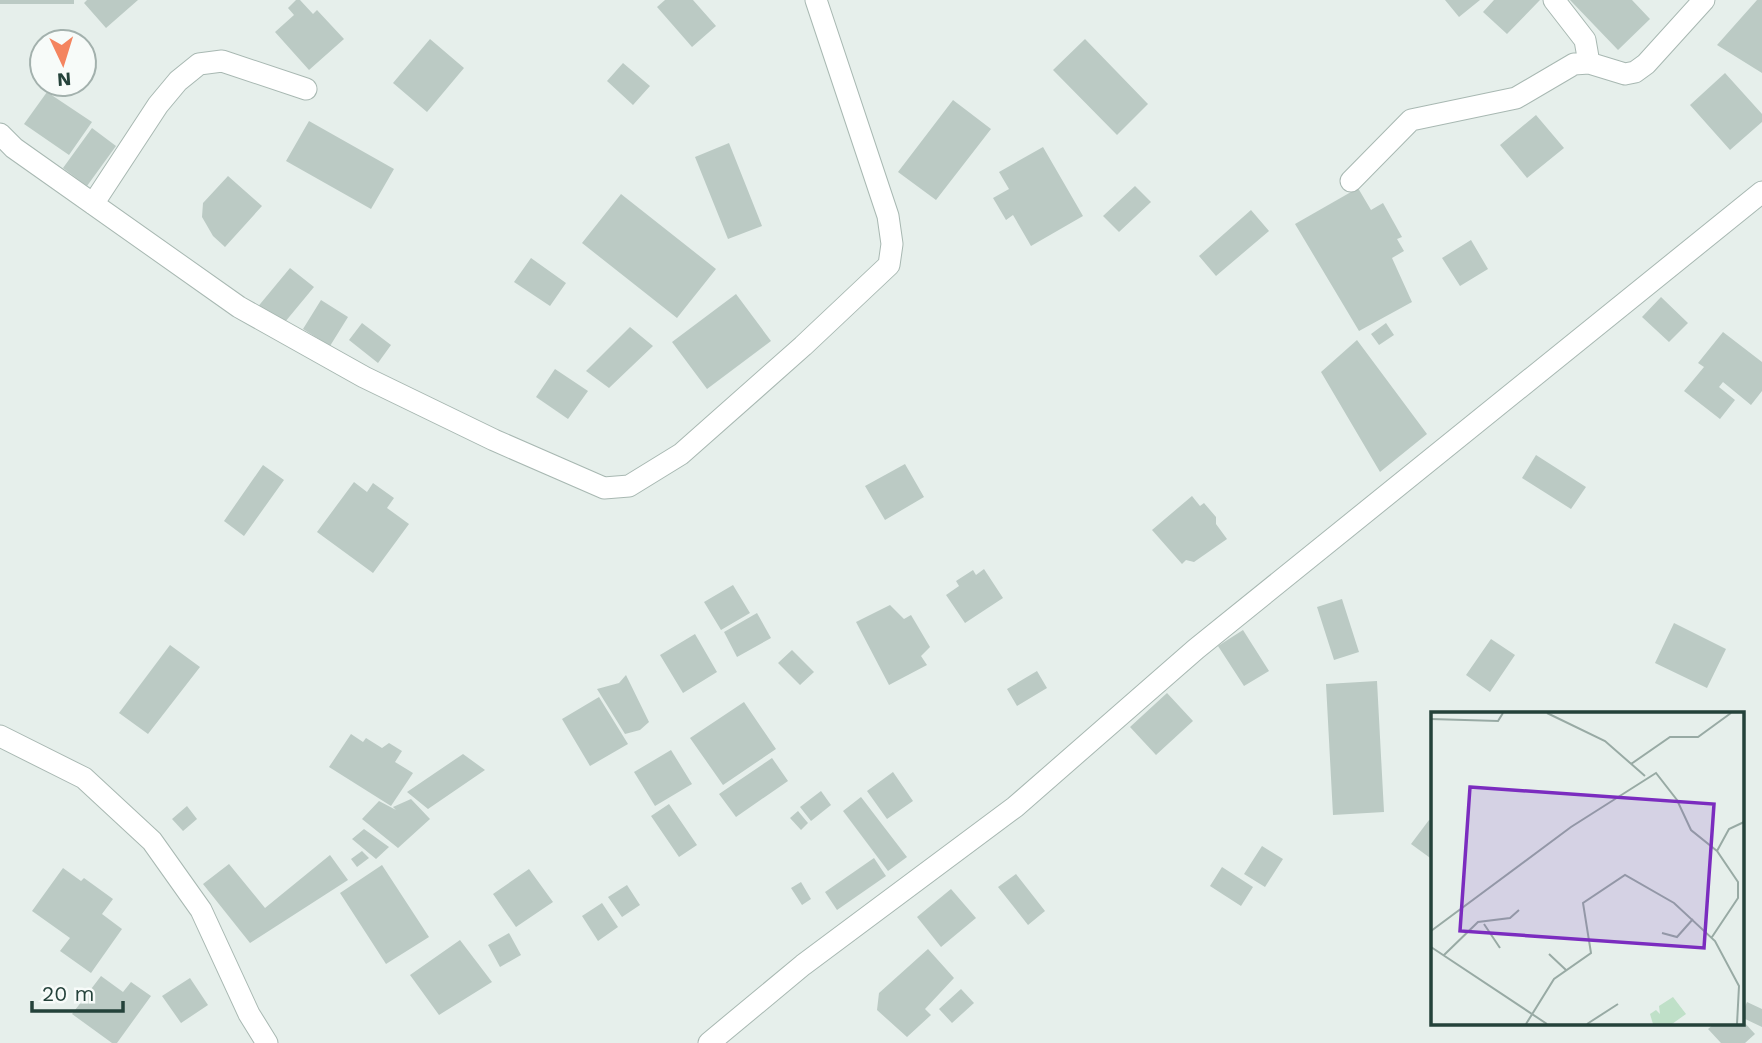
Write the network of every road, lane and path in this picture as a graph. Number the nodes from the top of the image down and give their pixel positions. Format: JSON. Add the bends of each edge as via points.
{"nodes":[{"id":1,"x":816,"y":0,"type":"edge"},
{"id":2,"x":1554,"y":0,"type":"edge"},
{"id":3,"x":1704,"y":0,"type":"edge"},
{"id":4,"x":1590,"y":63,"type":"junction"},
{"id":5,"x":306,"y":89,"type":"dead end"},
{"id":6,"x":0,"y":134,"type":"edge"},
{"id":7,"x":1351,"y":181,"type":"dead end"},
{"id":8,"x":1762,"y":192,"type":"edge"},
{"id":9,"x":93,"y":204,"type":"junction"},
{"id":10,"x":0,"y":736,"type":"edge"},
{"id":11,"x":267,"y":1043,"type":"edge"},
{"id":12,"x":709,"y":1043,"type":"edge"}],
"edges":[{"from":1,"to":9,"type":"street","via":[[888,216],[889,265],[681,454],[629,486],[604,488],[364,377],[239,307]]},
{"from":2,"to":4,"type":"street","via":[[1585,40]]},
{"from":3,"to":4,"type":"street","via":[[1635,72],[1625,74]]},
{"from":4,"to":7,"type":"street","via":[[1566,67],[1516,98],[1411,120]]},
{"from":5,"to":9,"type":"street","via":[[222,61],[199,64],[158,105]]},
{"from":6,"to":9,"type":"street"},
{"from":8,"to":12,"type":"street","via":[[1196,649],[1015,807],[803,965]]},
{"from":10,"to":11,"type":"street","via":[[84,778],[152,841],[201,909]]}]}
